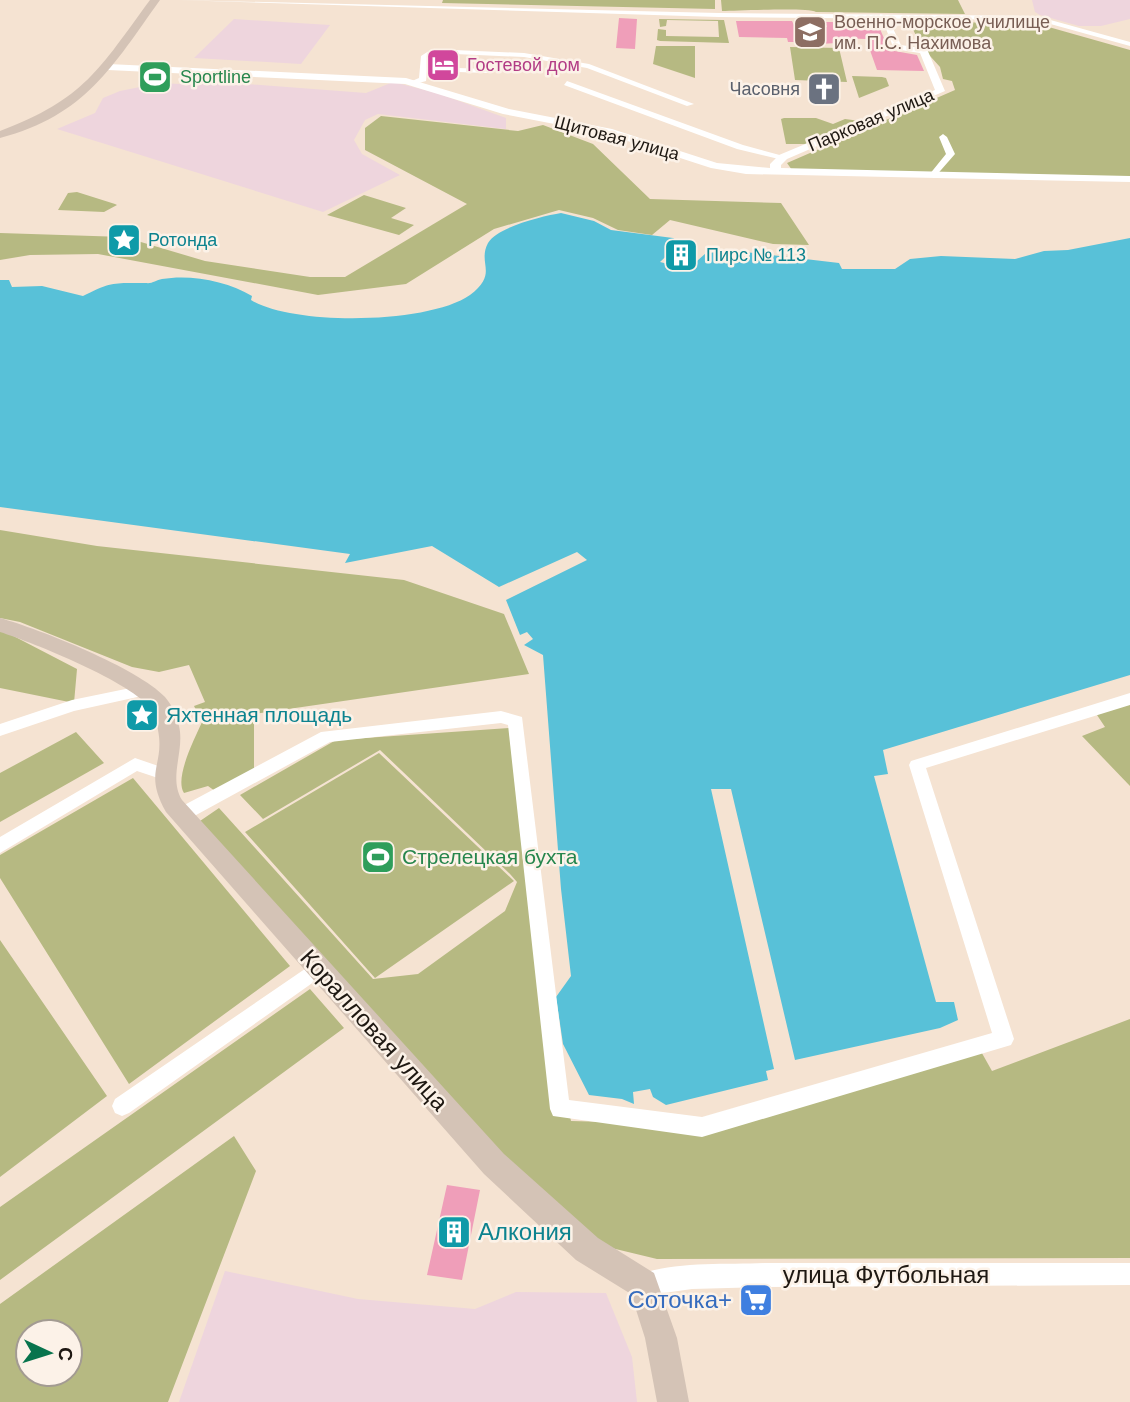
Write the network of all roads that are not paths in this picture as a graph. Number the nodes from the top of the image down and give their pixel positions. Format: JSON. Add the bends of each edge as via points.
{"nodes":[{"id":1,"x":155,"y":0,"type":"edge"},
{"id":2,"x":179,"y":0,"type":"edge"},
{"id":3,"x":883,"y":16,"type":"junction"},
{"id":4,"x":1130,"y":44,"type":"edge"},
{"id":5,"x":108,"y":67,"type":"junction"},
{"id":6,"x":422,"y":69,"type":"junction"},
{"id":7,"x":488,"y":71,"type":"dead end"},
{"id":8,"x":415,"y":83,"type":"junction"},
{"id":9,"x":567,"y":83,"type":"dead end"},
{"id":10,"x":690,"y":104,"type":"dead end"},
{"id":11,"x":0,"y":135,"type":"edge"},
{"id":12,"x":943,"y":137,"type":"dead end"},
{"id":13,"x":783,"y":157,"type":"junction"},
{"id":14,"x":776,"y":172,"type":"junction"},
{"id":15,"x":933,"y":175,"type":"junction"},
{"id":16,"x":1130,"y":179,"type":"edge"},
{"id":17,"x":0,"y":625,"type":"edge"},
{"id":18,"x":150,"y":695,"type":"junction"},
{"id":19,"x":1130,"y":699,"type":"edge"},
{"id":20,"x":0,"y":730,"type":"edge"},
{"id":21,"x":164,"y":774,"type":"junction"},
{"id":22,"x":181,"y":815,"type":"junction"},
{"id":23,"x":0,"y":846,"type":"edge"},
{"id":24,"x":318,"y":968,"type":"junction"},
{"id":25,"x":122,"y":1106,"type":"dead end"},
{"id":26,"x":1130,"y":1274,"type":"edge"},
{"id":27,"x":643,"y":1284,"type":"junction"},
{"id":28,"x":673,"y":1402,"type":"edge"}],
"edges":[{"from":1,"to":5,"type":"main road"},
{"from":2,"to":3,"type":"street"},
{"from":3,"to":4,"type":"street","via":[[1037,18]]},
{"from":3,"to":13,"type":"street","name":"Парковая улица","via":[[897,47],[924,51],[940,91]]},
{"from":5,"to":8,"type":"street","name":"Щитовая улица"},
{"from":5,"to":11,"type":"main road","via":[[62,107]]},
{"from":6,"to":7,"type":"street"},
{"from":6,"to":8,"type":"street","via":[[423,79]]},
{"from":6,"to":10,"type":"street","via":[[432,51],[524,55],[589,66]]},
{"from":8,"to":14,"type":"street","name":"Щитовая улица","via":[[507,112],[647,142],[715,166]]},
{"from":9,"to":13,"type":"street","name":"Парковая улица","via":[[740,147]]},
{"from":12,"to":15,"type":"street","via":[[951,154]]},
{"from":13,"to":14,"type":"street","name":"Парковая улица","via":[[775,164]]},
{"from":14,"to":15,"type":"street","name":"Щитовая улица"},
{"from":15,"to":16,"type":"street","name":"Щитовая улица"},
{"from":17,"to":18,"type":"main road"},
{"from":18,"to":20,"type":"street","via":[[72,706]]},
{"from":18,"to":21,"type":"main road","via":[[162,707],[170,734]]},
{"from":19,"to":22,"type":"street","via":[[917,765],[1003,1039],[702,1127],[560,1109],[516,721],[501,717],[327,736]]},
{"from":21,"to":22,"type":"main road","name":"Коралловая улица","via":[[165,789]]},
{"from":21,"to":23,"type":"street","via":[[138,764]]},
{"from":22,"to":24,"type":"main road","name":"Коралловая улица"},
{"from":24,"to":25,"type":"street"},
{"from":24,"to":27,"type":"main road","name":"Коралловая улица","via":[[494,1164],[587,1249]]},
{"from":26,"to":27,"type":"street","name":"улица Футбольная","via":[[766,1275]]},
{"from":27,"to":28,"type":"main road","via":[[661,1338]]}]}
